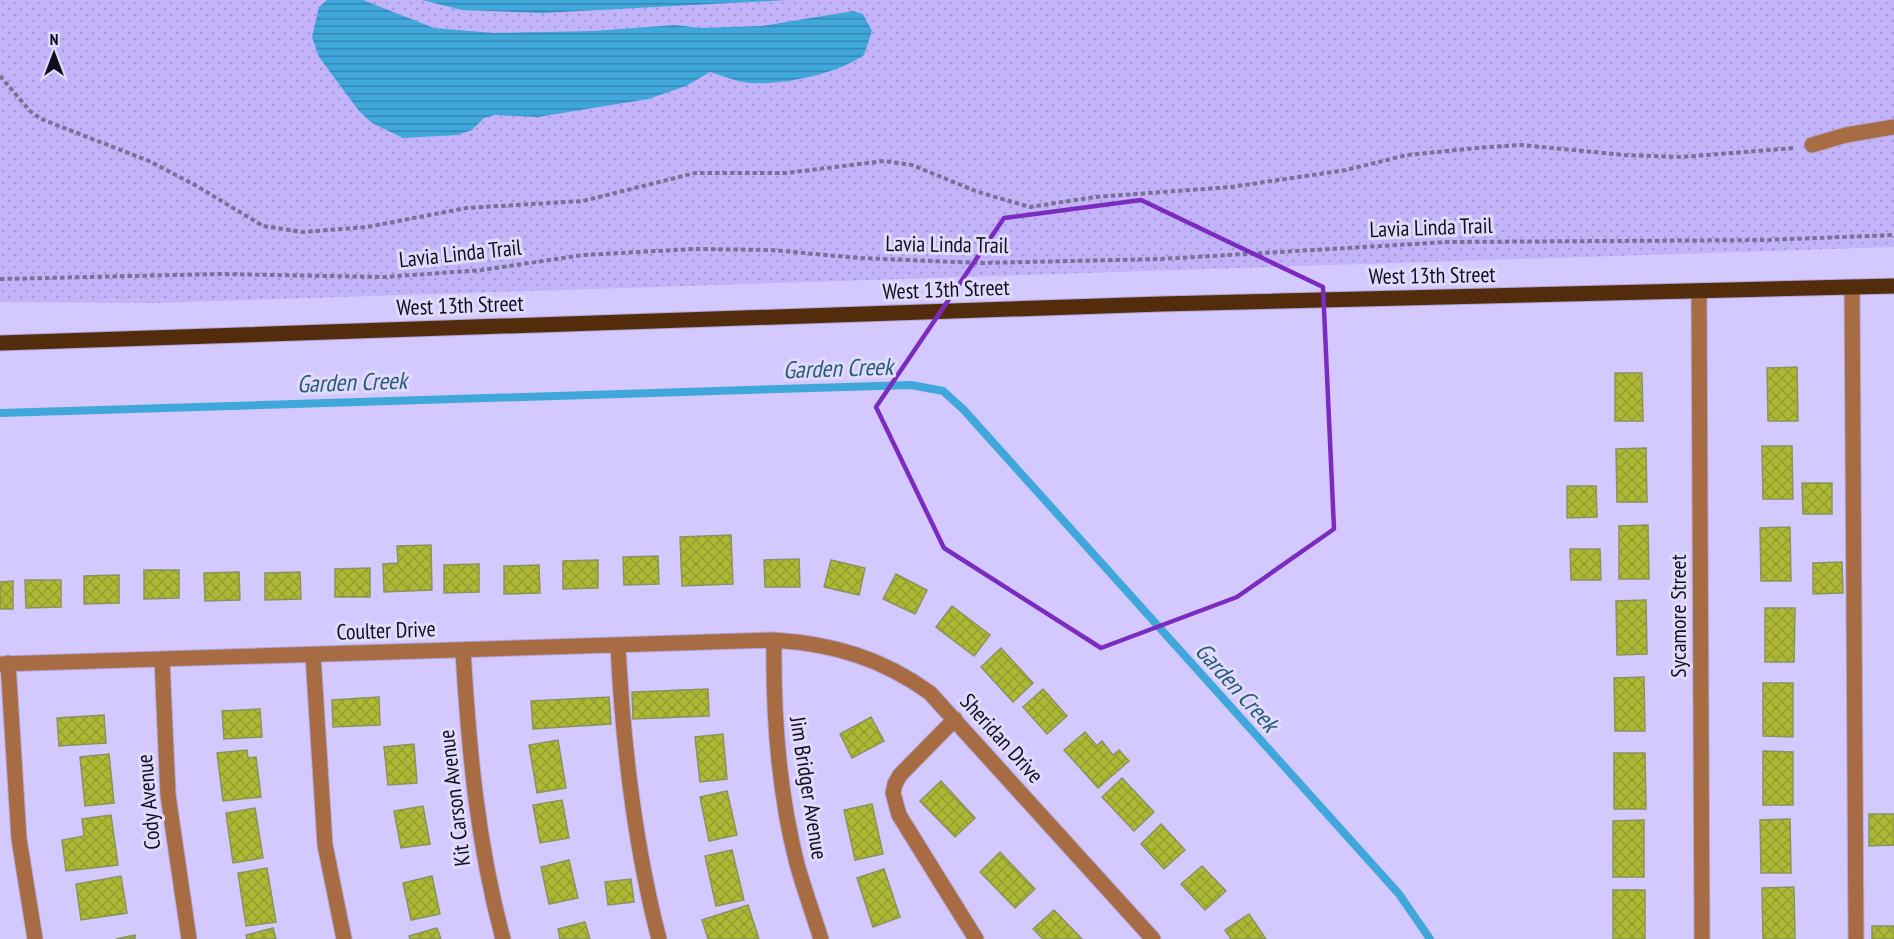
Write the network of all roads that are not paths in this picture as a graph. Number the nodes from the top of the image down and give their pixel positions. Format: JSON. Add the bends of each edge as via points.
{"nodes":[{"id":1,"x":1894,"y":127,"type":"edge"},
{"id":2,"x":1812,"y":145,"type":"road end"},
{"id":3,"x":1894,"y":286,"type":"edge"},
{"id":4,"x":1852,"y":287,"type":"junction"},
{"id":5,"x":1699,"y":292,"type":"junction"},
{"id":6,"x":0,"y":343,"type":"edge"},
{"id":7,"x":774,"y":640,"type":"junction"},
{"id":8,"x":618,"y":646,"type":"junction"},
{"id":9,"x":463,"y":651,"type":"junction"},
{"id":10,"x":313,"y":655,"type":"junction"},
{"id":11,"x":162,"y":659,"type":"junction"},
{"id":12,"x":4,"y":664,"type":"edge"},
{"id":13,"x":955,"y":719,"type":"junction"},
{"id":14,"x":35,"y":939,"type":"edge"},
{"id":15,"x":189,"y":939,"type":"edge"},
{"id":16,"x":344,"y":939,"type":"edge"},
{"id":17,"x":503,"y":939,"type":"edge"},
{"id":18,"x":659,"y":939,"type":"edge"},
{"id":19,"x":821,"y":939,"type":"edge"},
{"id":20,"x":976,"y":939,"type":"edge"},
{"id":21,"x":1153,"y":939,"type":"edge"},
{"id":22,"x":1702,"y":939,"type":"edge"},
{"id":23,"x":1856,"y":939,"type":"edge"}],
"edges":[{"from":1,"to":2,"type":"street"},
{"from":3,"to":4,"type":"main road","name":"West 13th Street"},
{"from":4,"to":5,"type":"main road","name":"West 13th Street"},
{"from":4,"to":23,"type":"street"},
{"from":5,"to":6,"type":"main road","name":"West 13th Street","via":[[1161,304]]},
{"from":5,"to":22,"type":"street","name":"Sycamore Street"},
{"from":7,"to":8,"type":"street","name":"Coulter Drive"},
{"from":7,"to":13,"type":"street","name":"Sheridan Drive","via":[[821,644],[872,659],[907,676]]},
{"from":7,"to":19,"type":"street","name":"Jim Bridger Avenue","via":[[774,720],[782,785],[798,865]]},
{"from":8,"to":9,"type":"street","name":"Coulter Drive"},
{"from":8,"to":18,"type":"street","via":[[622,727],[636,837]]},
{"from":9,"to":10,"type":"street","name":"Coulter Drive"},
{"from":9,"to":17,"type":"street","name":"Kit Carson Avenue","via":[[476,811],[487,879]]},
{"from":10,"to":11,"type":"street","name":"Coulter Drive"},
{"from":10,"to":16,"type":"street","via":[[325,845]]},
{"from":11,"to":12,"type":"street","name":"Coulter Drive"},
{"from":11,"to":15,"type":"street","name":"Cody Avenue","via":[[168,795]]},
{"from":12,"to":14,"type":"street","via":[[18,838]]},
{"from":13,"to":20,"type":"street","via":[[900,775],[893,793],[899,815]]},
{"from":13,"to":21,"type":"street","name":"Sheridan Drive"}]}
